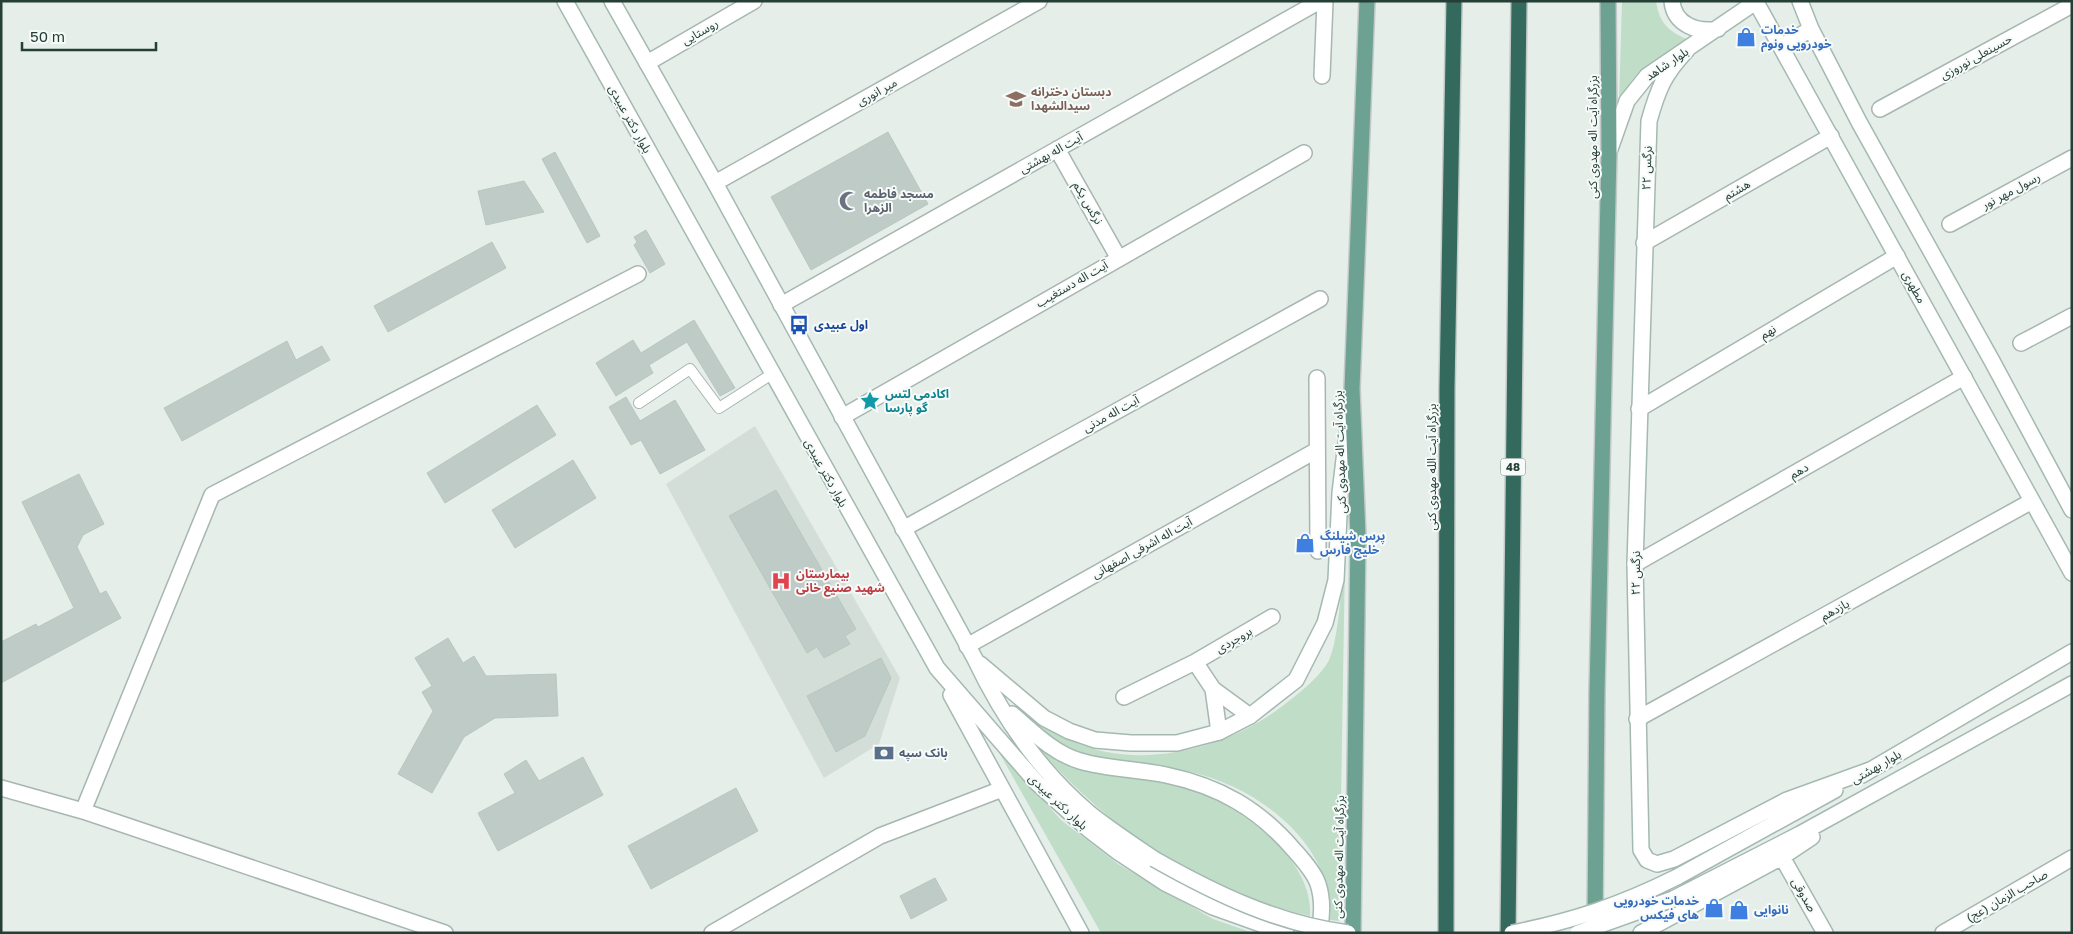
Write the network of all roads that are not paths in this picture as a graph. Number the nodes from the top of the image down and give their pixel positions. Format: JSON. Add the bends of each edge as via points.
{"nodes":[{"id":1,"x":565,"y":1,"type":"edge"},
{"id":2,"x":612,"y":1,"type":"edge"},
{"id":3,"x":754,"y":1,"type":"edge"},
{"id":4,"x":1039,"y":1,"type":"edge"},
{"id":5,"x":1320,"y":1,"type":"edge"},
{"id":6,"x":1325,"y":1,"type":"edge"},
{"id":7,"x":1367,"y":1,"type":"edge"},
{"id":8,"x":1454,"y":1,"type":"edge"},
{"id":9,"x":1519,"y":1,"type":"edge"},
{"id":10,"x":1608,"y":1,"type":"edge"},
{"id":11,"x":1672,"y":1,"type":"edge"},
{"id":12,"x":1800,"y":1,"type":"edge"},
{"id":13,"x":1756,"y":2,"type":"edge"},
{"id":14,"x":2072,"y":5,"type":"edge"},
{"id":15,"x":1718,"y":29,"type":"junction"},
{"id":16,"x":1811,"y":29,"type":"junction"},
{"id":17,"x":1781,"y":47,"type":"junction"},
{"id":18,"x":1687,"y":50,"type":"junction"},
{"id":19,"x":647,"y":63,"type":"junction"},
{"id":20,"x":1322,"y":76,"type":"dead end"},
{"id":21,"x":1880,"y":110,"type":"dead end"},
{"id":22,"x":1831,"y":136,"type":"junction"},
{"id":23,"x":1057,"y":149,"type":"junction"},
{"id":24,"x":1609,"y":152,"type":"junction"},
{"id":25,"x":1304,"y":153,"type":"dead end"},
{"id":26,"x":2072,"y":158,"type":"edge"},
{"id":27,"x":714,"y":183,"type":"junction"},
{"id":28,"x":1950,"y":224,"type":"dead end"},
{"id":29,"x":1644,"y":243,"type":"junction"},
{"id":30,"x":1897,"y":256,"type":"junction"},
{"id":31,"x":1118,"y":257,"type":"junction"},
{"id":32,"x":638,"y":274,"type":"dead end"},
{"id":33,"x":1320,"y":299,"type":"dead end"},
{"id":34,"x":781,"y":305,"type":"junction"},
{"id":35,"x":2072,"y":316,"type":"edge"},
{"id":36,"x":2021,"y":343,"type":"dead end"},
{"id":37,"x":772,"y":374,"type":"junction"},
{"id":38,"x":1964,"y":377,"type":"junction"},
{"id":39,"x":1316,"y":378,"type":"dead end"},
{"id":40,"x":1352,"y":389,"type":"junction"},
{"id":41,"x":640,"y":403,"type":"dead end"},
{"id":42,"x":1639,"y":409,"type":"junction"},
{"id":43,"x":842,"y":417,"type":"junction"},
{"id":44,"x":1316,"y":450,"type":"junction"},
{"id":45,"x":2032,"y":500,"type":"junction"},
{"id":46,"x":2072,"y":510,"type":"edge"},
{"id":47,"x":903,"y":529,"type":"junction"},
{"id":48,"x":1318,"y":552,"type":"dead end"},
{"id":49,"x":1635,"y":564,"type":"junction"},
{"id":50,"x":2072,"y":573,"type":"edge"},
{"id":51,"x":1272,"y":617,"type":"dead end"},
{"id":52,"x":967,"y":646,"type":"junction"},
{"id":53,"x":2072,"y":652,"type":"edge"},
{"id":54,"x":975,"y":659,"type":"junction"},
{"id":55,"x":1195,"y":662,"type":"junction"},
{"id":56,"x":937,"y":668,"type":"junction"},
{"id":57,"x":2072,"y":684,"type":"edge"},
{"id":58,"x":1213,"y":689,"type":"junction"},
{"id":59,"x":993,"y":697,"type":"junction"},
{"id":60,"x":1124,"y":697,"type":"dead end"},
{"id":61,"x":1250,"y":716,"type":"junction"},
{"id":62,"x":1637,"y":719,"type":"junction"},
{"id":63,"x":1219,"y":732,"type":"junction"},
{"id":64,"x":1918,"y":768,"type":"junction"},
{"id":65,"x":1870,"y":770,"type":"junction"},
{"id":66,"x":1,"y":788,"type":"edge"},
{"id":67,"x":1002,"y":788,"type":"junction"},
{"id":68,"x":83,"y":811,"type":"junction"},
{"id":69,"x":1782,"y":857,"type":"junction"},
{"id":70,"x":2072,"y":858,"type":"edge"},
{"id":71,"x":1067,"y":909,"type":"junction"},
{"id":72,"x":445,"y":933,"type":"edge"},
{"id":73,"x":712,"y":933,"type":"edge"},
{"id":74,"x":1081,"y":933,"type":"edge"},
{"id":75,"x":1087,"y":933,"type":"edge"},
{"id":76,"x":1286,"y":933,"type":"edge"},
{"id":77,"x":1320,"y":933,"type":"edge"},
{"id":78,"x":1348,"y":933,"type":"edge"},
{"id":79,"x":1353,"y":933,"type":"edge"},
{"id":80,"x":1446,"y":933,"type":"edge"},
{"id":81,"x":1510,"y":933,"type":"edge"},
{"id":82,"x":1578,"y":933,"type":"edge"},
{"id":83,"x":1595,"y":933,"type":"edge"},
{"id":84,"x":1641,"y":933,"type":"edge"},
{"id":85,"x":1825,"y":933,"type":"edge"},
{"id":86,"x":1943,"y":933,"type":"edge"}],
"edges":[{"from":1,"to":37,"type":"street","name":"بلوار دکتر عبیدی"},
{"from":2,"to":19,"type":"street","name":"بلوار دکتر عبیدی"},
{"from":3,"to":19,"type":"street","name":"روستایی"},
{"from":4,"to":27,"type":"street","name":"میر انوری"},
{"from":5,"to":23,"type":"street","name":"آیت اله بهشتی"},
{"from":6,"to":20,"type":"street"},
{"from":7,"to":40,"type":"main road","name":"بزرگراه آیت اله مهدوی کنی"},
{"from":8,"to":80,"type":"highway","name":"بزرگراه آیت الله مهدوی کنی","via":[[1447,388]]},
{"from":9,"to":81,"type":"highway","number":"48"},
{"from":10,"to":24,"type":"main road","name":"بزرگراه آیت اله مهدوی کنی"},
{"from":11,"to":15,"type":"street","via":[[1677,16],[1685,24],[1707,31]]},
{"from":12,"to":16,"type":"street"},
{"from":13,"to":15,"type":"street","name":"بلوار شاهد"},
{"from":13,"to":17,"type":"street","name":"مطهری"},
{"from":14,"to":21,"type":"street","name":"حسینعلی نوروزی"},
{"from":15,"to":18,"type":"street","name":"بلوار شاهد"},
{"from":16,"to":17,"type":"street"},
{"from":16,"to":46,"type":"street"},
{"from":17,"to":22,"type":"street","name":"مطهری"},
{"from":18,"to":24,"type":"street","name":"بلوار شاهد","via":[[1636,87],[1627,101]]},
{"from":18,"to":29,"type":"street","name":"نرگس ۲۲","via":[[1670,68],[1657,92],[1649,121]]},
{"from":19,"to":27,"type":"street","name":"بلوار دکتر عبیدی"},
{"from":22,"to":29,"type":"street","name":"هشتم"},
{"from":22,"to":30,"type":"street","name":"مطهری"},
{"from":23,"to":31,"type":"street","name":"نرگس یکم"},
{"from":23,"to":34,"type":"street","name":"آیت اله بهشتی"},
{"from":24,"to":83,"type":"main road","name":"بزرگراه آیت اله مهدوی کنی"},
{"from":25,"to":31,"type":"street","name":"آیت اله دستغیب"},
{"from":26,"to":28,"type":"street","name":"رسول مهر نور"},
{"from":27,"to":34,"type":"street","name":"بلوار دکتر عبیدی"},
{"from":29,"to":42,"type":"street","name":"نرگس ۲۲"},
{"from":30,"to":38,"type":"street","name":"مطهری"},
{"from":30,"to":42,"type":"street","name":"نهم"},
{"from":31,"to":43,"type":"street","name":"آیت اله دستغیب"},
{"from":32,"to":68,"type":"street","via":[[212,495]]},
{"from":33,"to":47,"type":"street","name":"آیت اله مدنی"},
{"from":34,"to":43,"type":"street","name":"بلوار دکتر عبیدی"},
{"from":35,"to":36,"type":"street"},
{"from":37,"to":41,"type":"lane","via":[[718,408],[690,369]]},
{"from":37,"to":56,"type":"street","name":"بلوار دکتر عبیدی"},
{"from":38,"to":45,"type":"street","name":"مطهری"},
{"from":38,"to":49,"type":"street","name":"دهم"},
{"from":39,"to":44,"type":"street"},
{"from":40,"to":61,"type":"street","via":[[1340,493],[1336,580],[1325,623],[1296,680]]},
{"from":40,"to":79,"type":"main road","name":"بزرگراه آیت اله مهدوی کنی","via":[[1358,536]]},
{"from":42,"to":49,"type":"street","name":"نرگس ۲۲"},
{"from":43,"to":47,"type":"street","name":"بلوار دکتر عبیدی"},
{"from":44,"to":48,"type":"street"},
{"from":44,"to":52,"type":"street","name":"آیت اله اشرفی اصفهانی"},
{"from":45,"to":50,"type":"street","name":"مطهری"},
{"from":45,"to":62,"type":"street","name":"یازدهم"},
{"from":47,"to":52,"type":"street","name":"بلوار دکتر عبیدی"},
{"from":49,"to":62,"type":"street","name":"نرگس ۲۲"},
{"from":51,"to":55,"type":"street","name":"بروجردی"},
{"from":52,"to":54,"type":"street","name":"بلوار دکتر عبیدی"},
{"from":53,"to":65,"type":"street","name":"بلوار بهشتی"},
{"from":54,"to":59,"type":"street","name":"بلوار دکتر عبیدی"},
{"from":54,"to":63,"type":"street","via":[[1044,718],[1095,740],[1177,743]]},
{"from":55,"to":58,"type":"street"},
{"from":55,"to":60,"type":"street","name":"بروجردی"},
{"from":56,"to":67,"type":"street"},
{"from":56,"to":76,"type":"street","name":"بلوار دکتر عبیدی","via":[[1058,803],[1118,852],[1165,883],[1213,907]]},
{"from":57,"to":64,"type":"street","name":"بلوار بهشتی"},
{"from":58,"to":61,"type":"street"},
{"from":58,"to":63,"type":"street"},
{"from":59,"to":77,"type":"street","via":[[1043,741],[1079,761],[1166,774],[1202,784],[1238,800],[1274,827],[1302,858],[1318,884],[1322,918]]},
{"from":59,"to":78,"type":"street","name":"بلوار دکتر عبیدی","bridge":true,"via":[[1038,760],[1068,793],[1110,829],[1154,859],[1214,892],[1258,909],[1296,923]]},
{"from":61,"to":63,"type":"street"},
{"from":62,"to":65,"type":"street","name":"نرگس ۲۲","via":[[1641,850],[1647,860],[1657,864],[1674,859],[1787,800]]},
{"from":64,"to":69,"type":"street"},
{"from":64,"to":82,"type":"street","name":"بلوار بهشتی","bridge":true,"via":[[1800,834],[1673,898]]},
{"from":65,"to":81,"type":"street","name":"بلوار بهشتی","bridge":true,"via":[[1630,901],[1585,916]]},
{"from":66,"to":68,"type":"street"},
{"from":67,"to":71,"type":"street"},
{"from":67,"to":73,"type":"street","via":[[880,836]]},
{"from":68,"to":72,"type":"street"},
{"from":69,"to":84,"type":"street"},
{"from":69,"to":85,"type":"street","name":"صدوقی"},
{"from":70,"to":86,"type":"street","name":"صاحب الزمان (عج)"},
{"from":71,"to":74,"type":"street"},
{"from":71,"to":75,"type":"street"}]}
